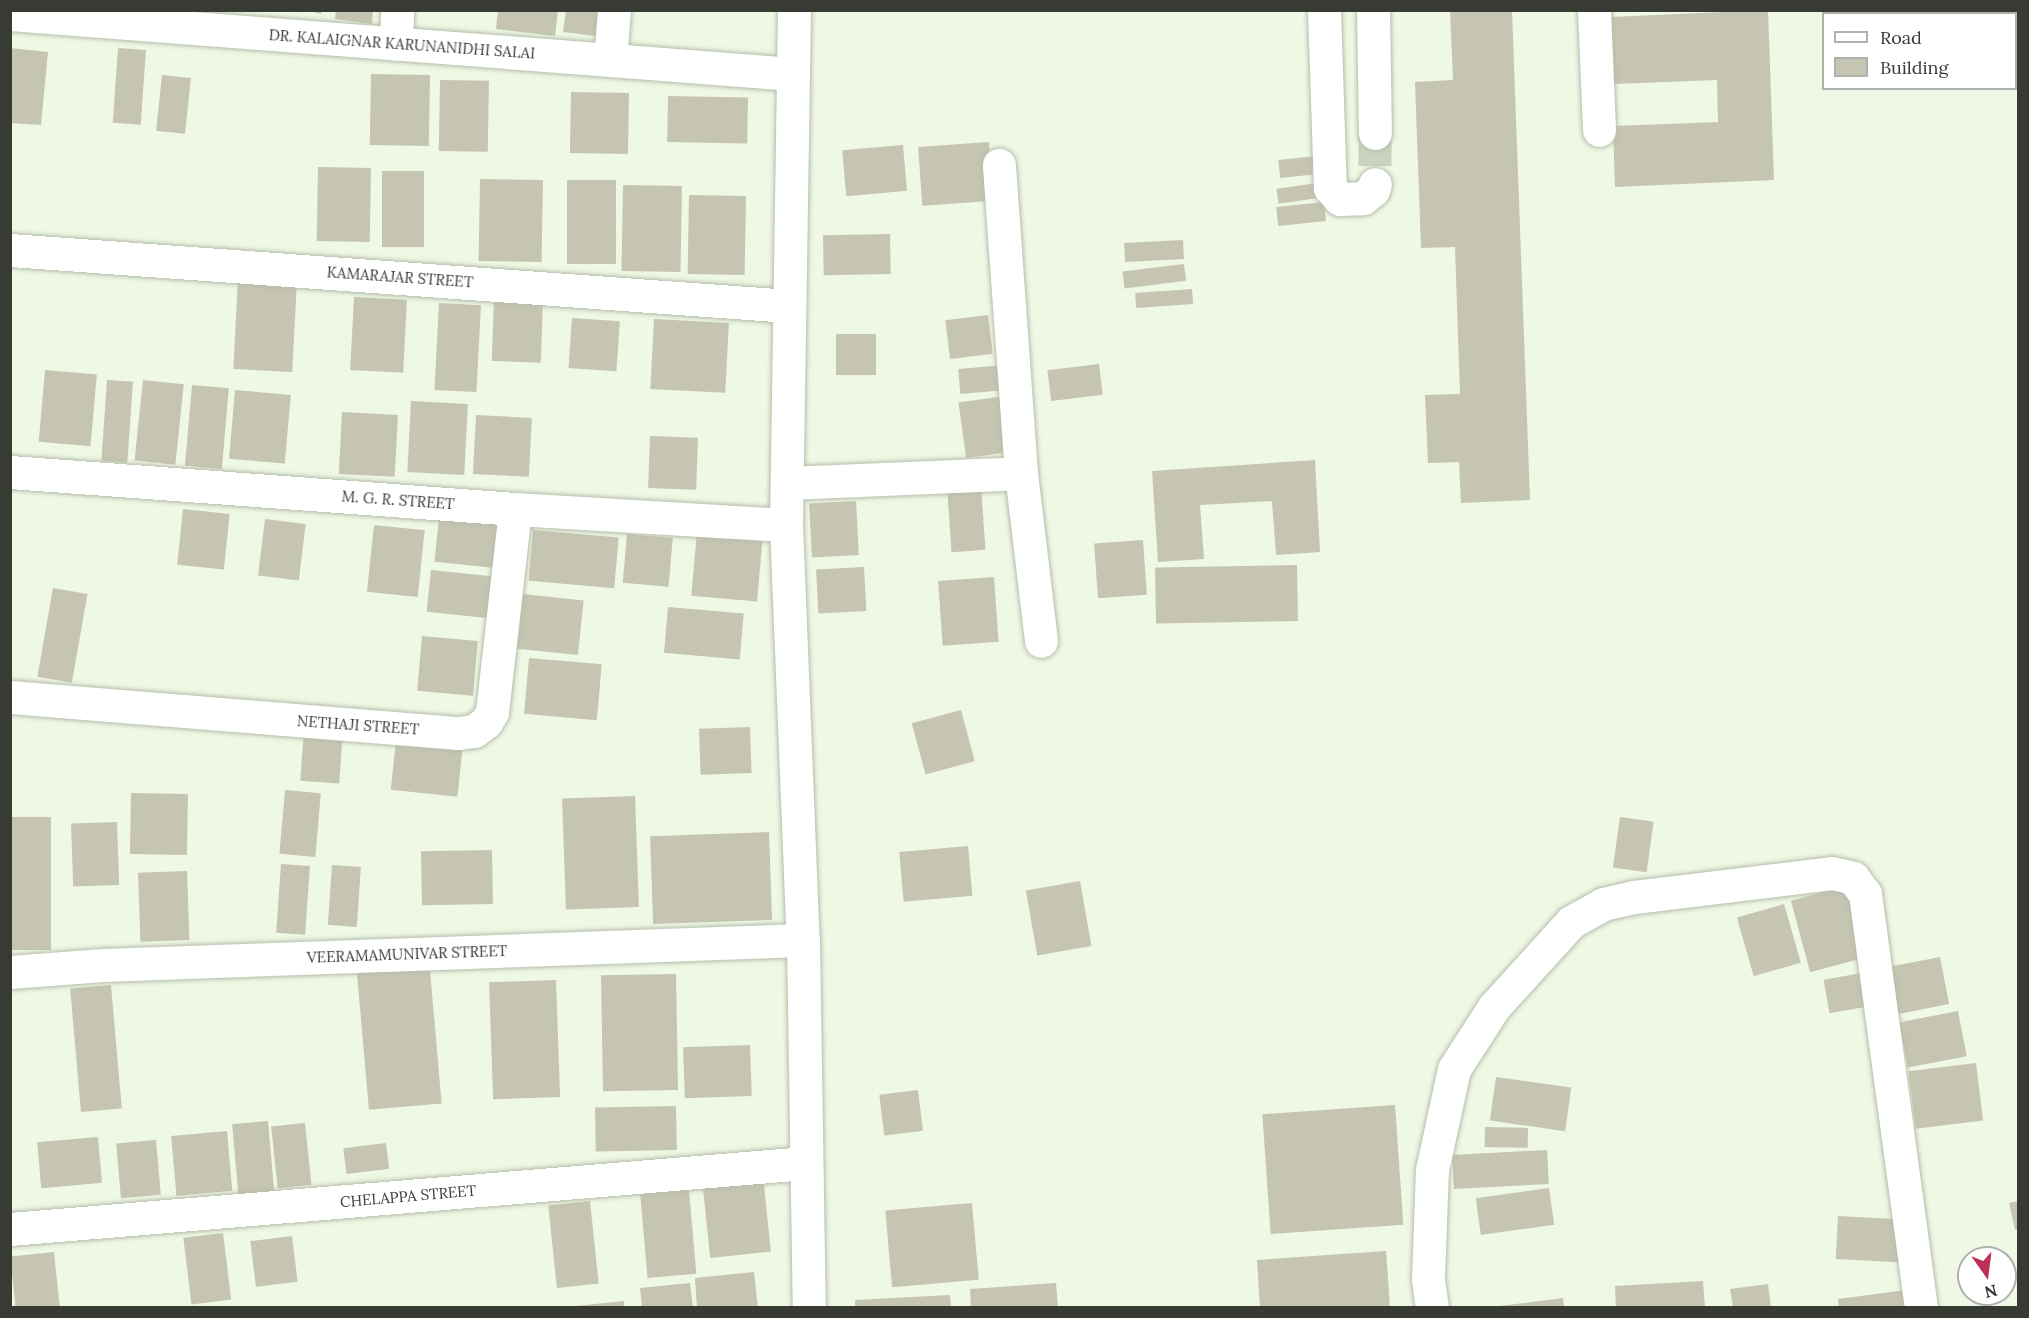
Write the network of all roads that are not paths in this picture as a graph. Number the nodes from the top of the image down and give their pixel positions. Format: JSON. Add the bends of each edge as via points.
{"nodes":[{"id":1,"x":397,"y":10,"type":"edge"},
{"id":2,"x":614,"y":10,"type":"edge"},
{"id":3,"x":794,"y":10,"type":"edge"},
{"id":4,"x":1324,"y":10,"type":"edge"},
{"id":5,"x":1373,"y":10,"type":"edge"},
{"id":6,"x":1594,"y":10,"type":"edge"},
{"id":7,"x":10,"y":14,"type":"edge"},
{"id":8,"x":180,"y":19,"type":"edge"},
{"id":9,"x":396,"y":44,"type":"junction"},
{"id":10,"x":610,"y":60,"type":"junction"},
{"id":11,"x":793,"y":74,"type":"junction"},
{"id":12,"x":1599,"y":130,"type":"dead end"},
{"id":13,"x":1375,"y":133,"type":"tunnel mouth"},
{"id":14,"x":999,"y":165,"type":"dead end"},
{"id":15,"x":1375,"y":184,"type":"dead end"},
{"id":16,"x":10,"y":250,"type":"edge"},
{"id":17,"x":789,"y":306,"type":"junction"},
{"id":18,"x":10,"y":472,"type":"edge"},
{"id":19,"x":1021,"y":473,"type":"junction"},
{"id":20,"x":787,"y":483,"type":"junction"},
{"id":21,"x":515,"y":509,"type":"junction"},
{"id":22,"x":786,"y":525,"type":"junction"},
{"id":23,"x":1041,"y":641,"type":"dead end"},
{"id":24,"x":10,"y":697,"type":"edge"},
{"id":25,"x":803,"y":940,"type":"junction"},
{"id":26,"x":10,"y":972,"type":"edge"},
{"id":27,"x":806,"y":1162,"type":"junction"},
{"id":28,"x":10,"y":1229,"type":"edge"},
{"id":29,"x":809,"y":1308,"type":"edge"},
{"id":30,"x":1432,"y":1308,"type":"edge"},
{"id":31,"x":1921,"y":1308,"type":"edge"}],
"edges":[{"from":1,"to":9,"type":"street"},
{"from":2,"to":10,"type":"street"},
{"from":3,"to":11,"type":"street"},
{"from":4,"to":15,"type":"street","via":[[1330,188],[1340,199],[1363,198]]},
{"from":5,"to":13,"type":"street"},
{"from":6,"to":12,"type":"street"},
{"from":7,"to":8,"type":"street","name":"DR. KALAIGNAR KARUNANIDHI SALAI"},
{"from":8,"to":9,"type":"street","name":"DR. KALAIGNAR KARUNANIDHI SALAI"},
{"from":9,"to":10,"type":"street","name":"DR. KALAIGNAR KARUNANIDHI SALAI"},
{"from":10,"to":11,"type":"street","name":"DR. KALAIGNAR KARUNANIDHI SALAI"},
{"from":11,"to":17,"type":"street"},
{"from":14,"to":19,"type":"street"},
{"from":16,"to":17,"type":"street","name":"KAMARAJAR STREET"},
{"from":17,"to":20,"type":"street"},
{"from":18,"to":21,"type":"street","name":"M. G. R. STREET"},
{"from":19,"to":20,"type":"street"},
{"from":19,"to":23,"type":"street"},
{"from":20,"to":22,"type":"street"},
{"from":21,"to":22,"type":"street","name":"M. G. R. STREET"},
{"from":21,"to":24,"type":"street","name":"NETHAJI STREET","via":[[492,712],[474,731],[459,733]]},
{"from":22,"to":25,"type":"street"},
{"from":25,"to":26,"type":"street","name":"VEERAMAMUNIVAR STREET","via":[[104,965]]},
{"from":25,"to":27,"type":"street"},
{"from":27,"to":28,"type":"street","name":"CHELAPPA STREET"},
{"from":27,"to":29,"type":"street"},
{"from":30,"to":31,"type":"street","via":[[1428,1278],[1432,1170],[1454,1069],[1494,1007],[1571,922],[1603,904],[1634,897],[1832,873],[1853,878],[1865,894]]}]}
